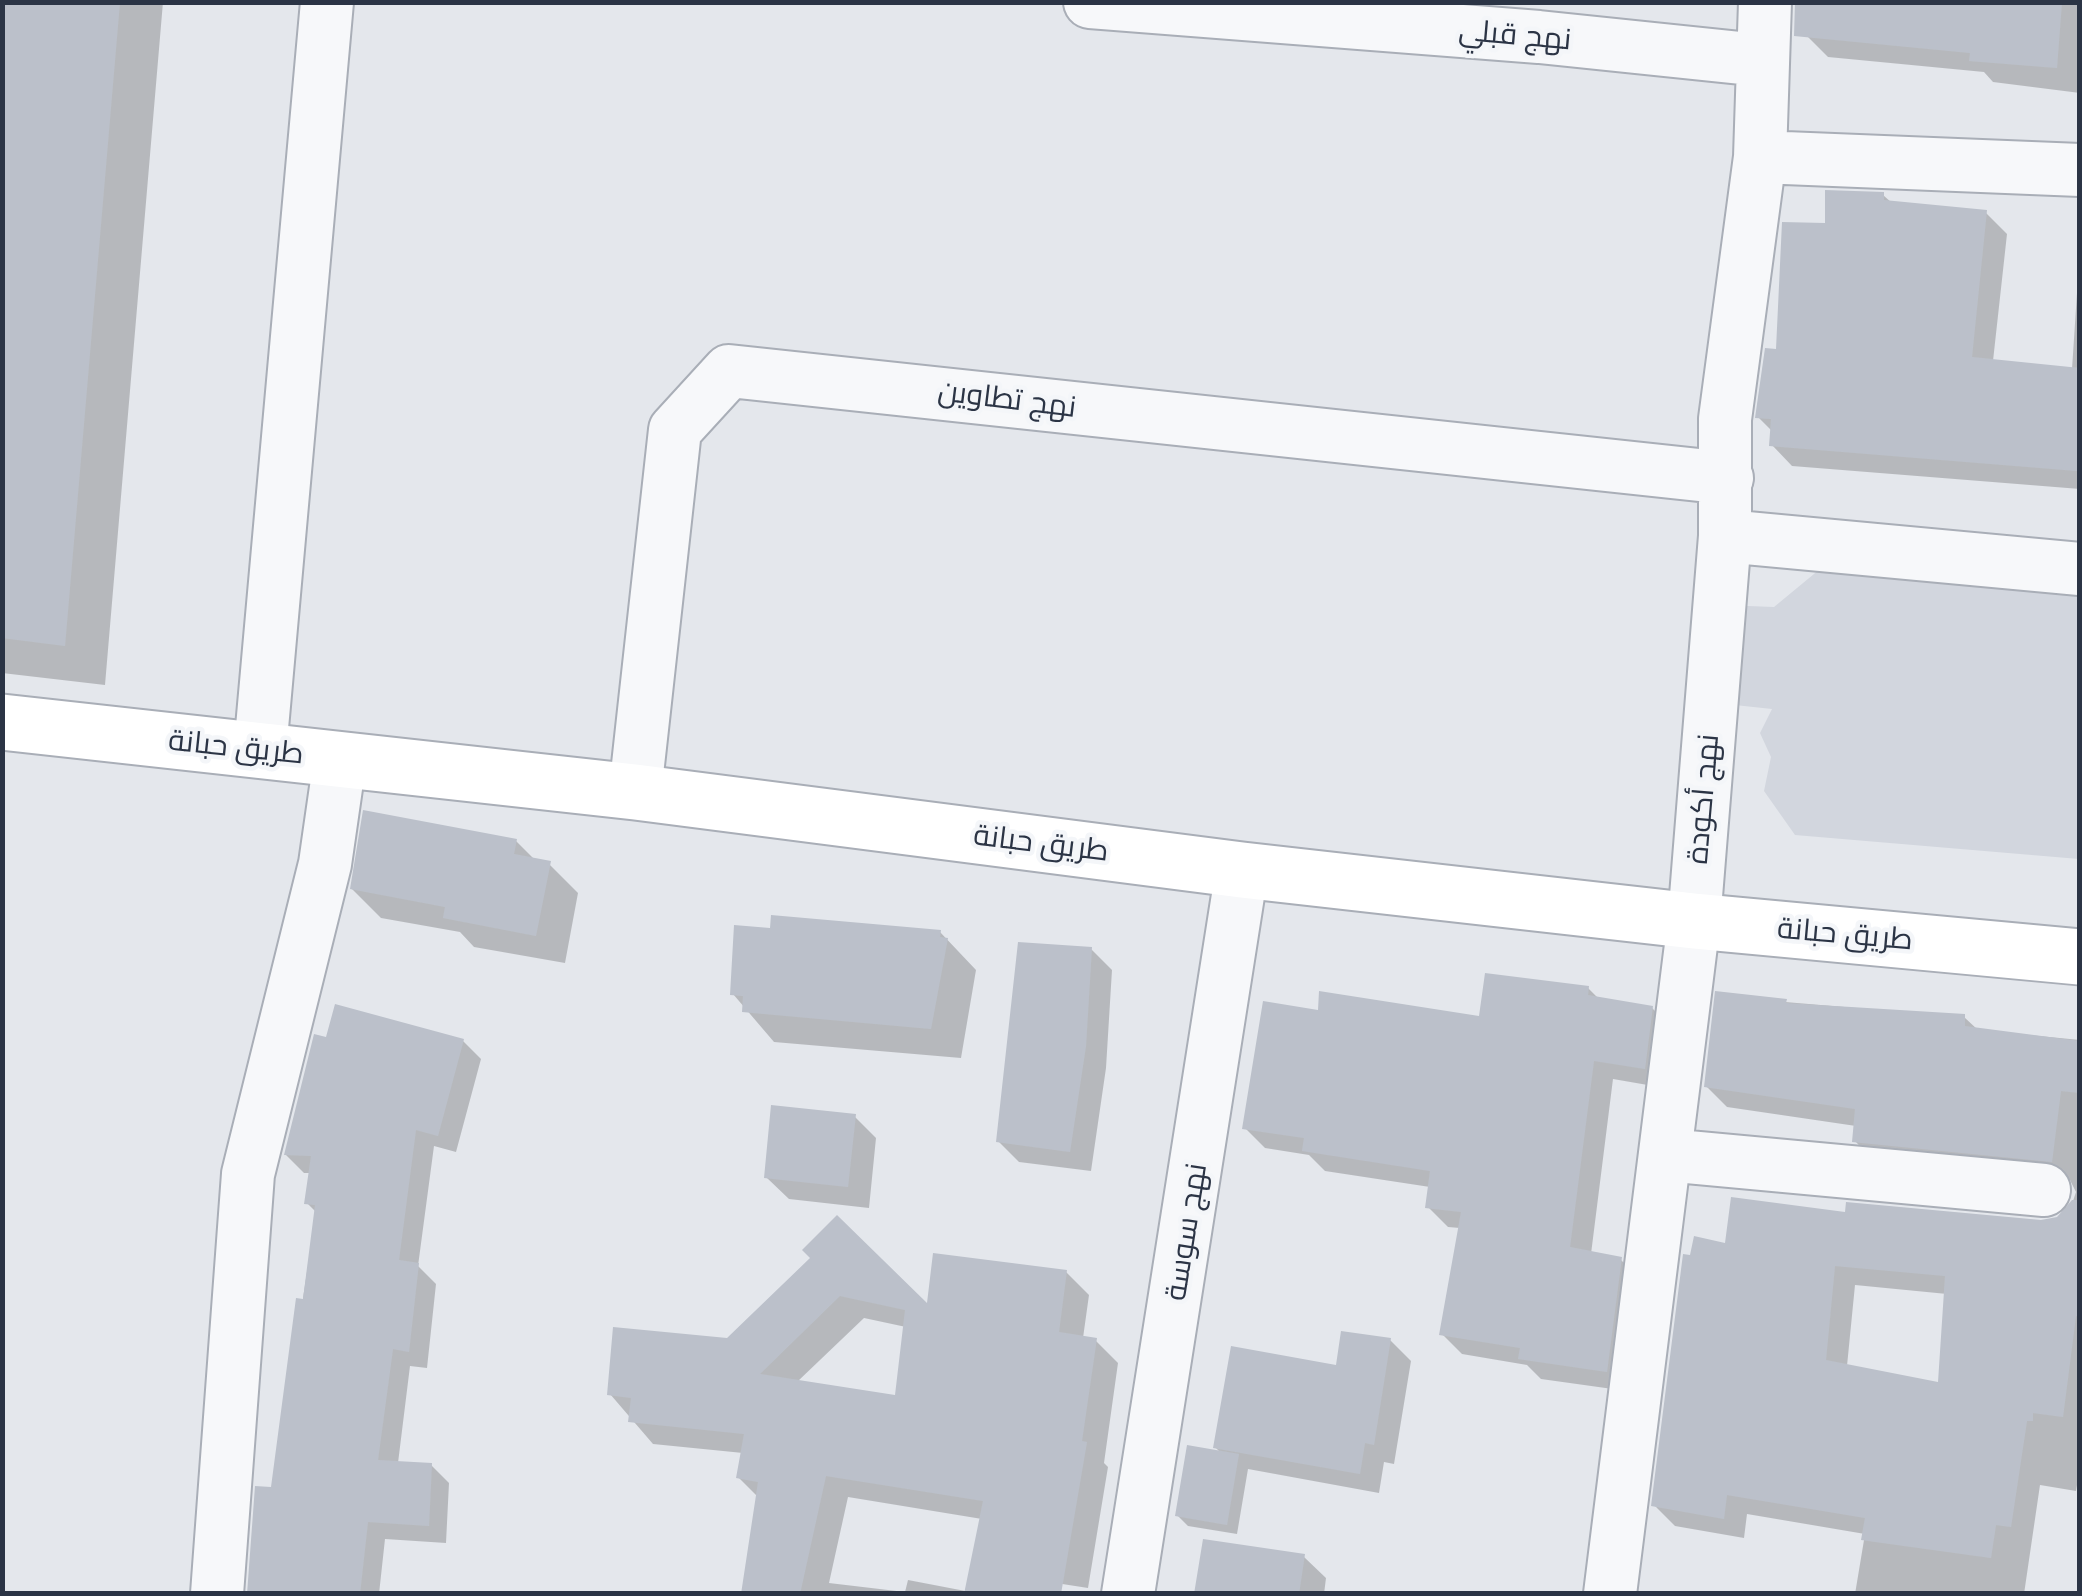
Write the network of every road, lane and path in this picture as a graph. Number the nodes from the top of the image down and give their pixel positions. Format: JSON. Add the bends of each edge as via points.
{"nodes":[{"id":1,"x":327,"y":2,"type":"edge"},
{"id":2,"x":1090,"y":2,"type":"edge"},
{"id":3,"x":1765,"y":2,"type":"edge"},
{"id":4,"x":1760,"y":60,"type":"junction"},
{"id":5,"x":1760,"y":157,"type":"junction"},
{"id":6,"x":2080,"y":170,"type":"edge"},
{"id":7,"x":1728,"y":478,"type":"junction"},
{"id":8,"x":1725,"y":536,"type":"junction"},
{"id":9,"x":2080,"y":569,"type":"edge"},
{"id":10,"x":2,"y":722,"type":"edge"},
{"id":11,"x":260,"y":750,"type":"junction"},
{"id":12,"x":340,"y":760,"type":"junction"},
{"id":13,"x":634,"y":792,"type":"junction"},
{"id":14,"x":1242,"y":870,"type":"junction"},
{"id":15,"x":1694,"y":921,"type":"junction"},
{"id":16,"x":2080,"y":957,"type":"edge"},
{"id":17,"x":1666,"y":1155,"type":"junction"},
{"id":18,"x":2044,"y":1190,"type":"dead end"},
{"id":19,"x":218,"y":1594,"type":"edge"},
{"id":20,"x":1128,"y":1594,"type":"edge"},
{"id":21,"x":1610,"y":1594,"type":"edge"}],
"edges":[{"from":1,"to":11,"type":"street"},
{"from":2,"to":4,"type":"street","name":"نهج قبلي"},
{"from":3,"to":4,"type":"street","name":"نهج أكودة"},
{"from":4,"to":5,"type":"street","name":"نهج أكودة"},
{"from":5,"to":6,"type":"street"},
{"from":5,"to":7,"type":"street","name":"نهج أكودة","via":[[1725,419]]},
{"from":7,"to":8,"type":"street","name":"نهج أكودة"},
{"from":7,"to":13,"type":"street","name":"نهج تطاوين","via":[[729,371],[675,430]]},
{"from":8,"to":9,"type":"street"},
{"from":8,"to":15,"type":"street","name":"نهج أكودة"},
{"from":10,"to":11,"type":"street","name":"طريق حبانة"},
{"from":11,"to":12,"type":"street","name":"طريق حبانة"},
{"from":12,"to":13,"type":"street","name":"طريق حبانة"},
{"from":12,"to":19,"type":"street","via":[[325,864],[248,1174]]},
{"from":13,"to":14,"type":"street","name":"طريق حبانة"},
{"from":14,"to":15,"type":"street","name":"طريق حبانة"},
{"from":14,"to":20,"type":"street","name":"نهج سوسة"},
{"from":15,"to":16,"type":"street","name":"طريق حبانة"},
{"from":15,"to":17,"type":"street","name":"نهج أكودة"},
{"from":17,"to":18,"type":"street"},
{"from":17,"to":21,"type":"street","name":"نهج أكودة"}]}
